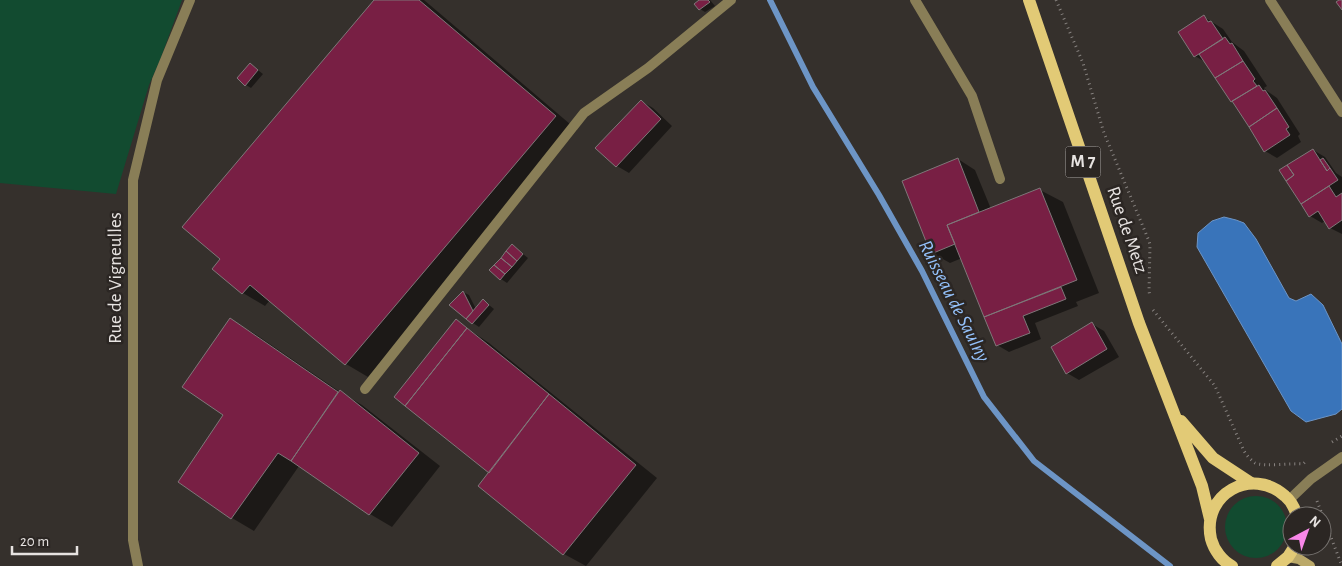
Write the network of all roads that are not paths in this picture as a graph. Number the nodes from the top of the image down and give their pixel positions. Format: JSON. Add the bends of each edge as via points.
{"nodes":[{"id":1,"x":190,"y":0,"type":"edge"},
{"id":2,"x":731,"y":0,"type":"edge"},
{"id":3,"x":915,"y":0,"type":"edge"},
{"id":4,"x":1029,"y":0,"type":"edge"},
{"id":5,"x":1270,"y":0,"type":"edge"},
{"id":6,"x":1342,"y":112,"type":"edge"},
{"id":7,"x":1000,"y":179,"type":"dead end"},
{"id":8,"x":366,"y":389,"type":"dead end"},
{"id":9,"x":1174,"y":413,"type":"junction"},
{"id":10,"x":1342,"y":457,"type":"edge"},
{"id":11,"x":1251,"y":483,"type":"junction"},
{"id":12,"x":1289,"y":500,"type":"junction"},
{"id":13,"x":1293,"y":506,"type":"edge"},
{"id":14,"x":1210,"y":519,"type":"junction"},
{"id":15,"x":1287,"y":556,"type":"edge"},
{"id":16,"x":1296,"y":556,"type":"edge"},
{"id":17,"x":138,"y":566,"type":"edge"},
{"id":18,"x":1232,"y":566,"type":"edge"},
{"id":19,"x":1277,"y":566,"type":"edge"},
{"id":20,"x":1310,"y":566,"type":"edge"}],
"edges":[{"from":1,"to":17,"type":"street","name":"Rue de Vigneulles","via":[[157,80],[132,180],[133,540]]},
{"from":2,"to":8,"type":"street","via":[[648,68],[584,113]]},
{"from":3,"to":7,"type":"street","via":[[972,96]]},
{"from":4,"to":9,"type":"main road","name":"Rue de Metz","number":"M 7","via":[[1139,323]]},
{"from":5,"to":6,"type":"street"},
{"from":9,"to":11,"type":"main road","name":"Rue de Metz","number":"M 7","via":[[1213,458]]},
{"from":9,"to":14,"type":"main road","name":"Rue de Metz","number":"M 7","via":[[1202,486]]},
{"from":10,"to":12,"type":"street"},
{"from":11,"to":12,"type":"main road","via":[[1265,484]]},
{"from":11,"to":14,"type":"main road","via":[[1237,486],[1225,494]]},
{"from":12,"to":13,"type":"main road"},
{"from":14,"to":18,"type":"main road","name":"Rue de Metz","via":[[1213,544],[1219,555]]},
{"from":15,"to":19,"type":"main road"},
{"from":16,"to":20,"type":"street"}]}
